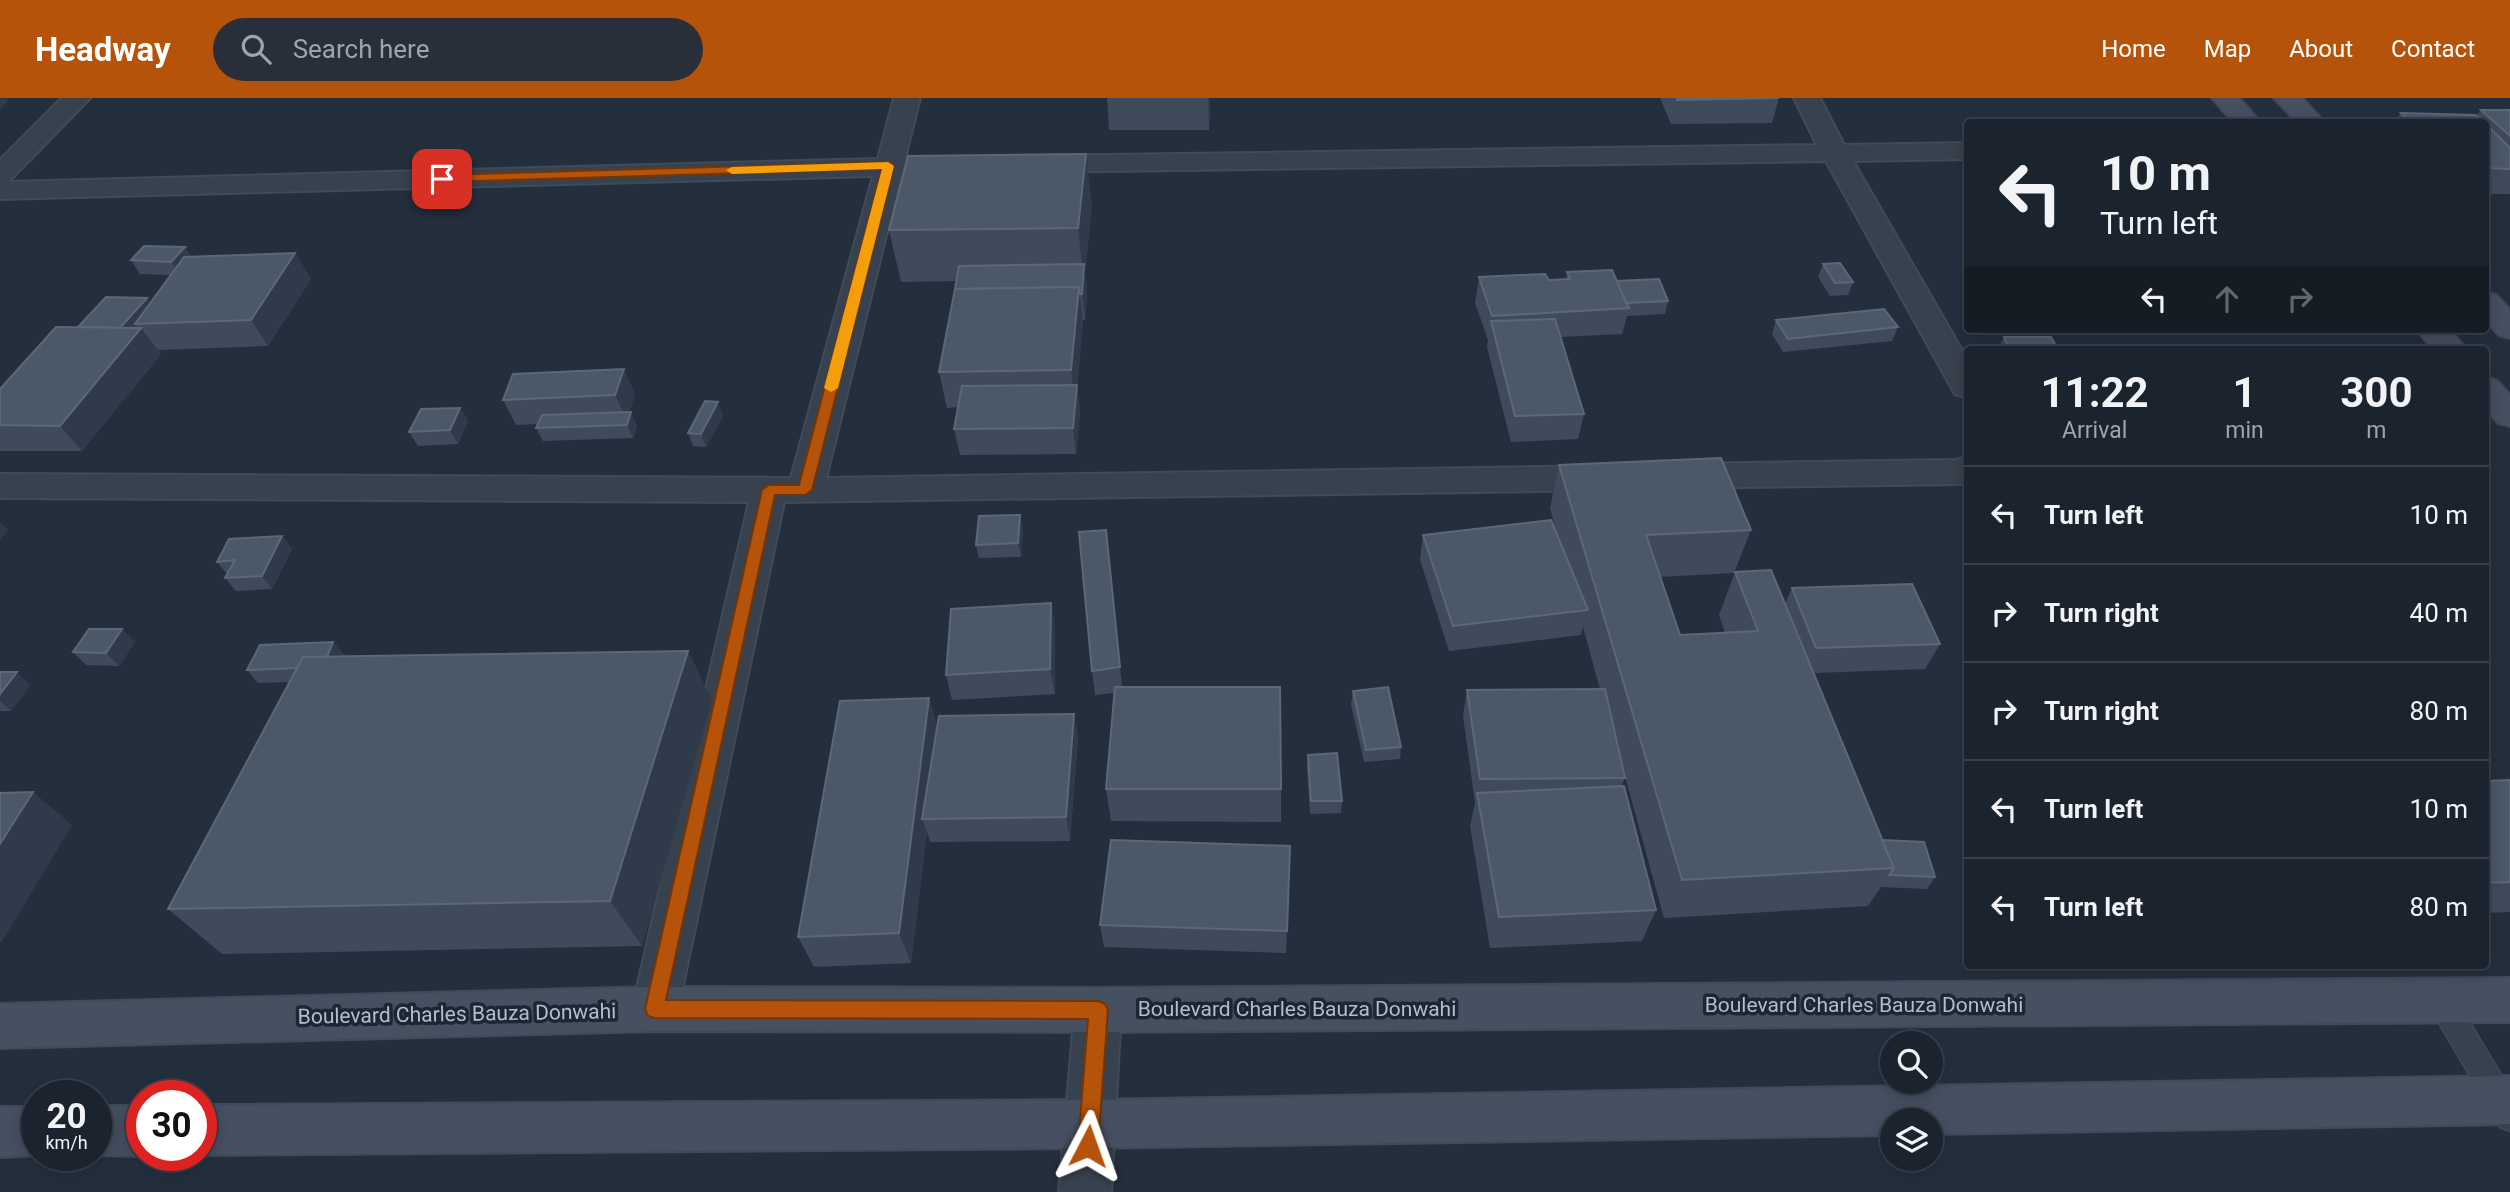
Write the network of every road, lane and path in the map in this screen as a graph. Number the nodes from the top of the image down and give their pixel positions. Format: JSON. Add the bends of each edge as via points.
{"nodes":[{"id":1,"x":77,"y":98,"type":"edge"},
{"id":2,"x":907,"y":98,"type":"edge"},
{"id":3,"x":1807,"y":98,"type":"edge"},
{"id":4,"x":2225,"y":98,"type":"edge"},
{"id":5,"x":2287,"y":98,"type":"edge"},
{"id":6,"x":2244,"y":119,"type":"edge"},
{"id":7,"x":2308,"y":119,"type":"edge"},
{"id":8,"x":1964,"y":151,"type":"edge"},
{"id":9,"x":1835,"y":153,"type":"junction"},
{"id":10,"x":986,"y":164,"type":"edge"},
{"id":11,"x":1014,"y":164,"type":"edge"},
{"id":12,"x":888,"y":166,"type":"junction"},
{"id":13,"x":0,"y":176,"type":"edge"},
{"id":14,"x":0,"y":191,"type":"edge"},
{"id":15,"x":2489,"y":306,"type":"edge"},
{"id":16,"x":2510,"y":328,"type":"edge"},
{"id":17,"x":2436,"y":333,"type":"edge"},
{"id":18,"x":2447,"y":346,"type":"edge"},
{"id":19,"x":1964,"y":382,"type":"edge"},
{"id":20,"x":2489,"y":392,"type":"edge"},
{"id":21,"x":2510,"y":415,"type":"edge"},
{"id":22,"x":1964,"y":471,"type":"edge"},
{"id":23,"x":0,"y":486,"type":"edge"},
{"id":24,"x":787,"y":490,"type":"junction"},
{"id":25,"x":2510,"y":1000,"type":"edge"},
{"id":26,"x":2442,"y":1002,"type":"junction"},
{"id":27,"x":655,"y":1009,"type":"junction"},
{"id":28,"x":1098,"y":1010,"type":"junction"},
{"id":29,"x":0,"y":1026,"type":"edge"},
{"id":30,"x":2506,"y":1106,"type":"edge"},
{"id":31,"x":1090,"y":1124,"type":"junction"},
{"id":32,"x":217,"y":1130,"type":"edge"},
{"id":33,"x":0,"y":1132,"type":"edge"},
{"id":34,"x":21,"y":1132,"type":"edge"},
{"id":35,"x":1085,"y":1192,"type":"edge"}],
"edges":[{"from":1,"to":13,"type":"street"},
{"from":2,"to":12,"type":"street"},
{"from":3,"to":9,"type":"street"},
{"from":4,"to":6,"type":"main road"},
{"from":5,"to":7,"type":"main road"},
{"from":8,"to":9,"type":"street"},
{"from":9,"to":11,"type":"street"},
{"from":9,"to":19,"type":"street"},
{"from":10,"to":12,"type":"street"},
{"from":12,"to":14,"type":"street"},
{"from":12,"to":24,"type":"street"},
{"from":15,"to":16,"type":"main road"},
{"from":17,"to":18,"type":"main road"},
{"from":20,"to":21,"type":"main road"},
{"from":22,"to":24,"type":"street"},
{"from":23,"to":24,"type":"street"},
{"from":24,"to":27,"type":"street"},
{"from":25,"to":26,"type":"main road","name":"Boulevard Charles Bauza Donwahi"},
{"from":26,"to":28,"type":"main road","name":"Boulevard Charles Bauza Donwahi"},
{"from":26,"to":30,"type":"lane"},
{"from":27,"to":28,"type":"main road","name":"Boulevard Charles Bauza Donwahi"},
{"from":27,"to":29,"type":"main road","name":"Boulevard Charles Bauza Donwahi"},
{"from":28,"to":31,"type":"street"},
{"from":30,"to":31,"type":"main road"},
{"from":31,"to":32,"type":"main road"},
{"from":31,"to":35,"type":"street"},
{"from":33,"to":34,"type":"main road"}]}
